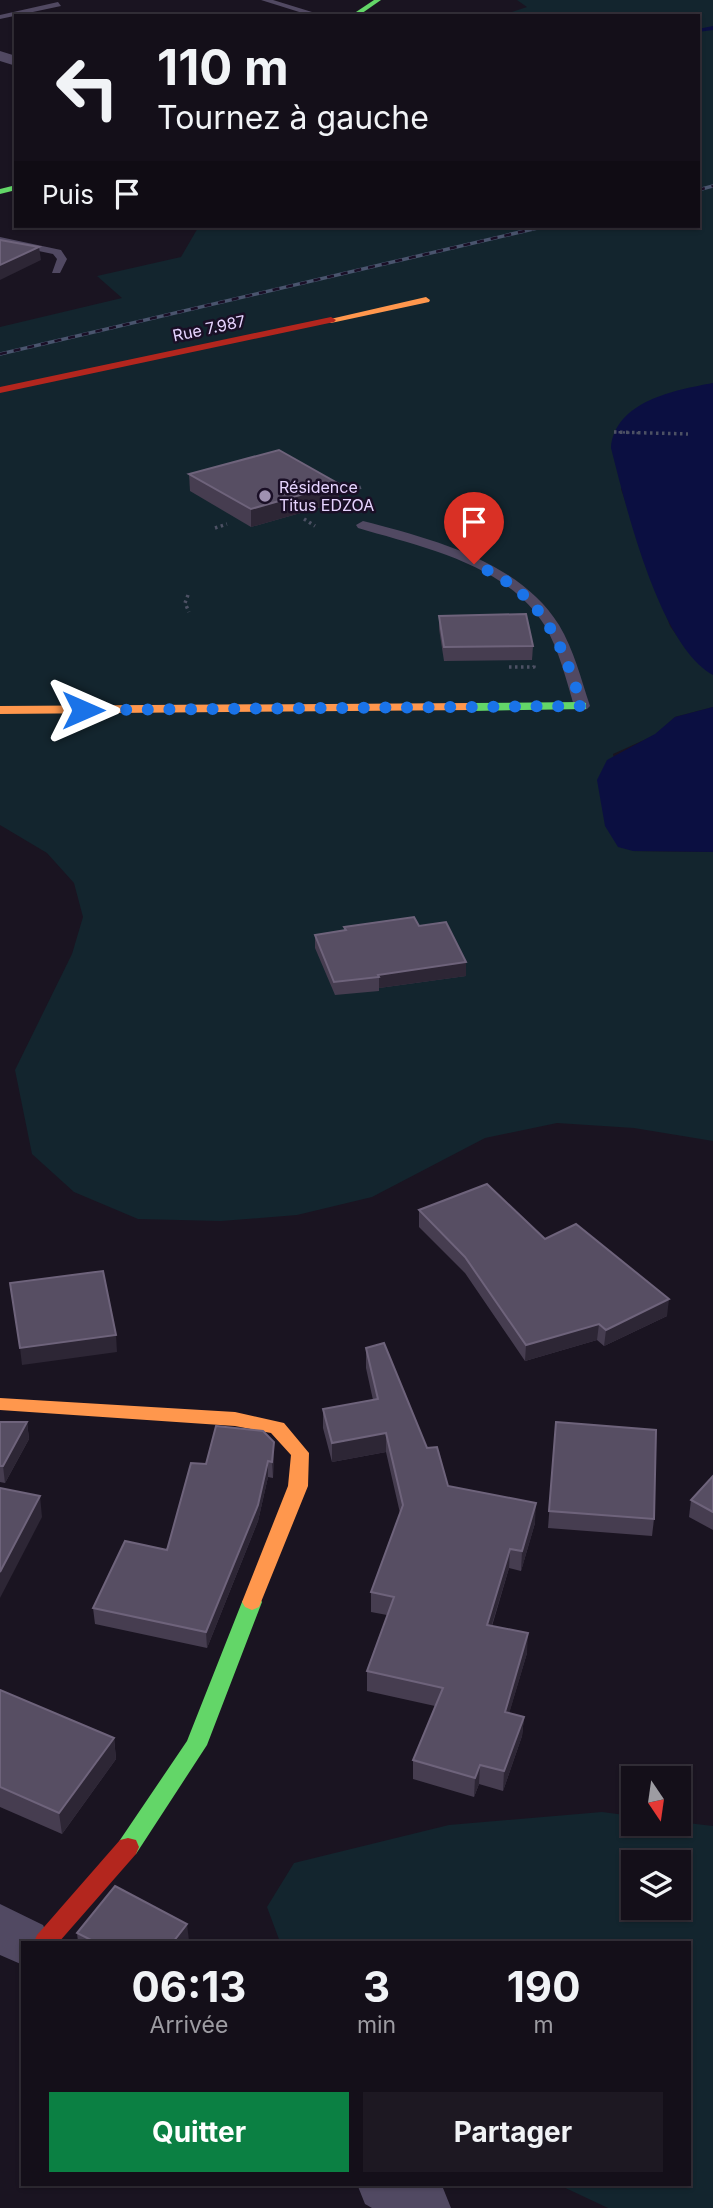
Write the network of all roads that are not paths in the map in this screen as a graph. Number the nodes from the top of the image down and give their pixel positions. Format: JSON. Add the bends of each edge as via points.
{"nodes":[{"id":1,"x":265,"y":0,"type":"edge"},
{"id":2,"x":375,"y":0,"type":"edge"},
{"id":3,"x":58,"y":4,"type":"dead end"},
{"id":4,"x":314,"y":14,"type":"edge"},
{"id":5,"x":356,"y":14,"type":"edge"},
{"id":6,"x":0,"y":17,"type":"edge"},
{"id":7,"x":0,"y":240,"type":"edge"},
{"id":8,"x":56,"y":271,"type":"dead end"},
{"id":9,"x":426,"y":300,"type":"dead end"},
{"id":10,"x":0,"y":390,"type":"edge"},
{"id":11,"x":363,"y":525,"type":"dead end"},
{"id":12,"x":582,"y":706,"type":"joint"},
{"id":13,"x":0,"y":710,"type":"edge"},
{"id":14,"x":0,"y":1404,"type":"edge"},
{"id":15,"x":0,"y":1927,"type":"edge"},
{"id":16,"x":22,"y":1941,"type":"edge"},
{"id":17,"x":46,"y":1941,"type":"edge"},
{"id":18,"x":389,"y":2186,"type":"edge"},
{"id":19,"x":422,"y":2208,"type":"edge"}],
"edges":[{"from":1,"to":4,"type":"lane"},
{"from":2,"to":5,"type":"main road"},
{"from":3,"to":6,"type":"lane"},
{"from":7,"to":8,"type":"lane","via":[[57,252],[62,259]]},
{"from":9,"to":10,"type":"main road","name":"Rue 7.987"},
{"from":11,"to":12,"type":"lane","via":[[495,572],[546,617],[565,652]]},
{"from":12,"to":13,"type":"main road"},
{"from":14,"to":17,"type":"main road","via":[[235,1419],[276,1428],[300,1453],[298,1486],[195,1745],[133,1841]]},
{"from":15,"to":16,"type":"street"},
{"from":18,"to":19,"type":"street"}]}
